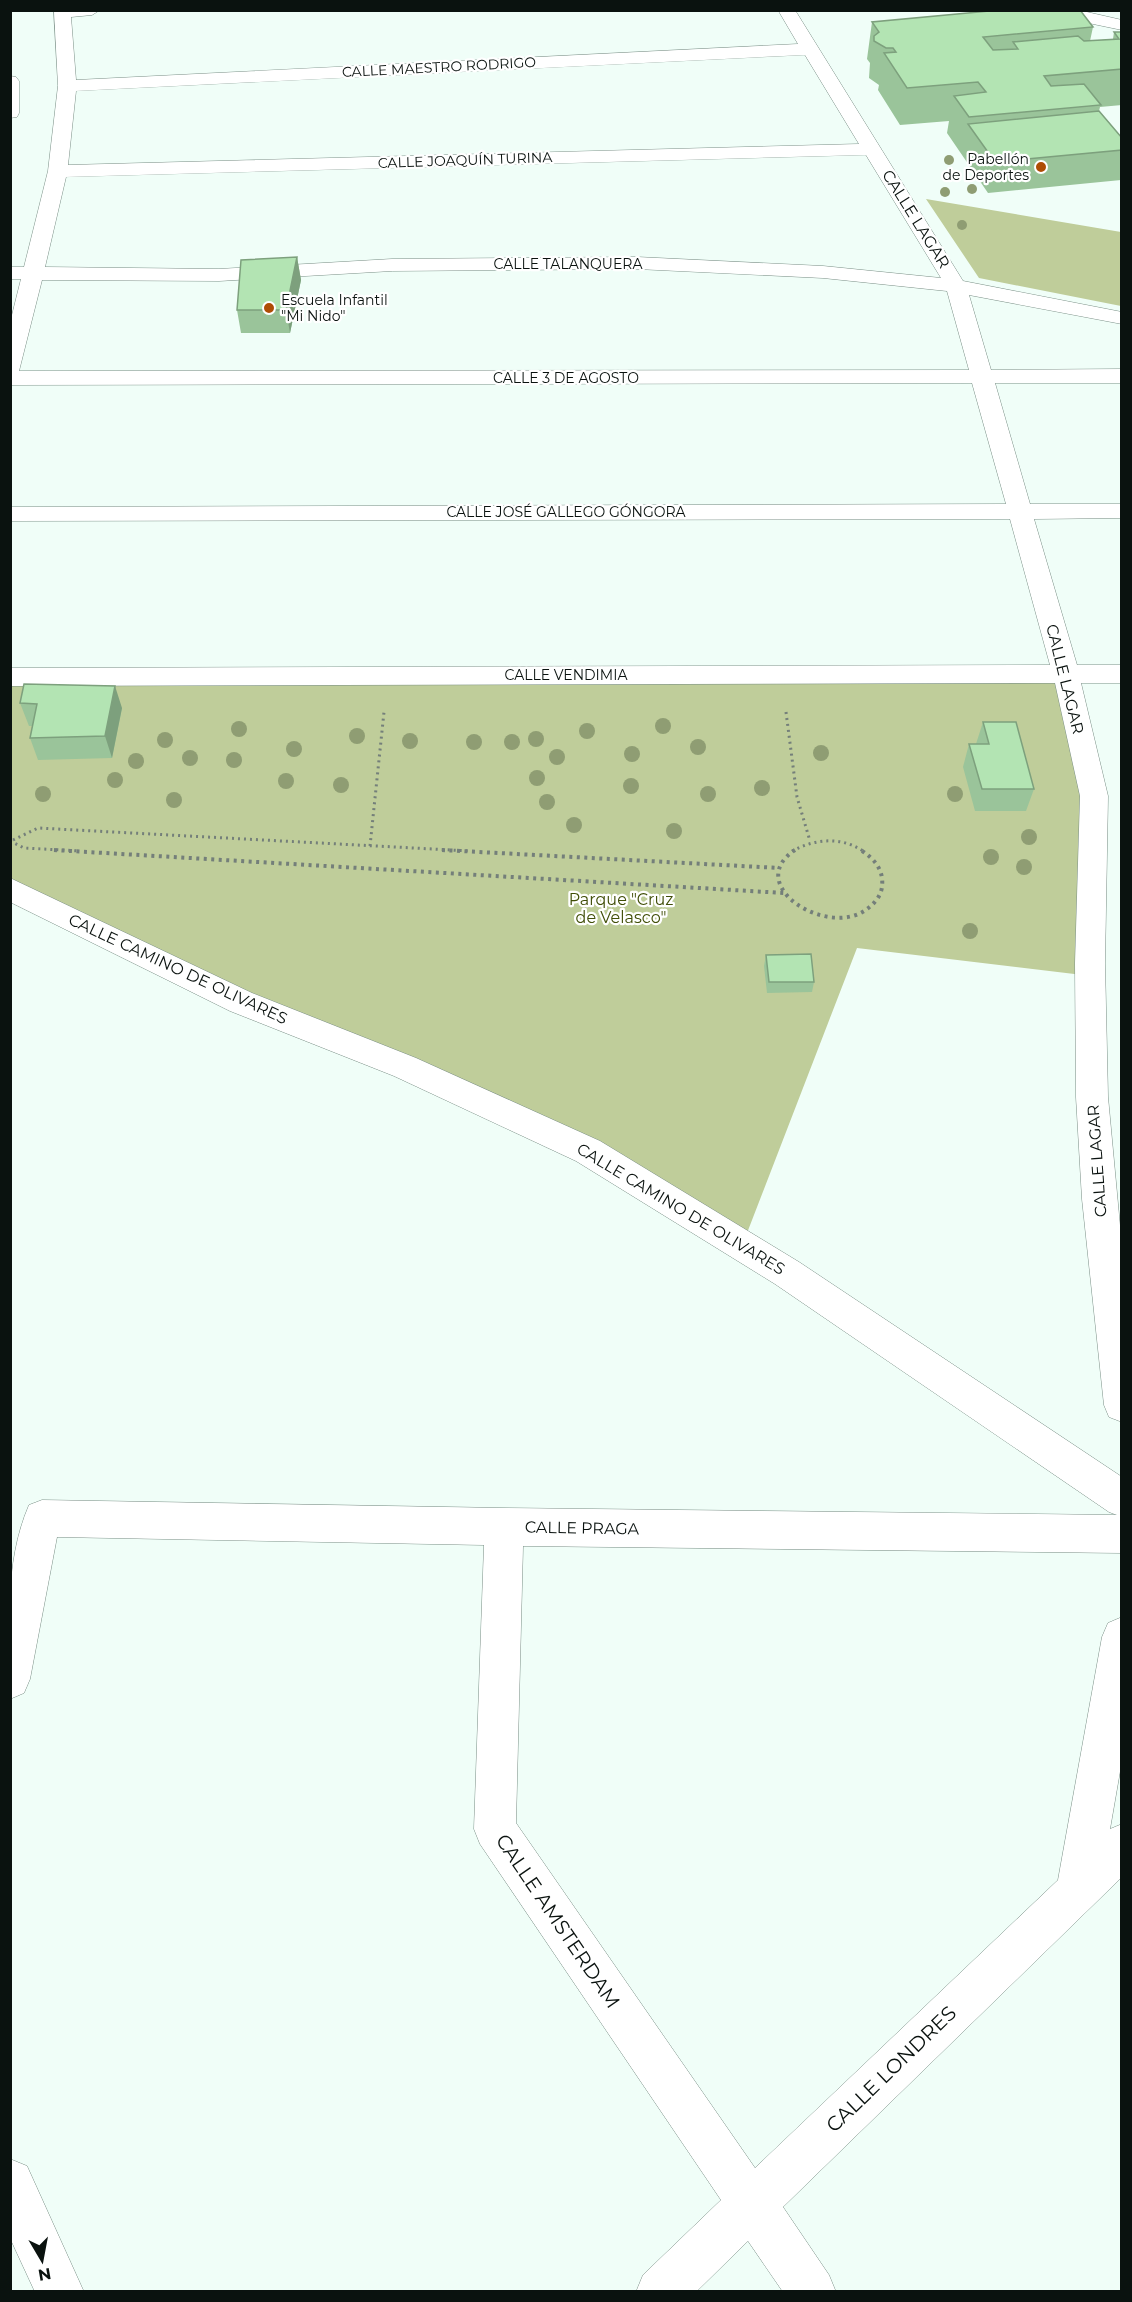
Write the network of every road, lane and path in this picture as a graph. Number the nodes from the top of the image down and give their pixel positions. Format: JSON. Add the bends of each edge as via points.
{"nodes":[{"id":1,"x":92,"y":10,"type":"edge"},
{"id":2,"x":786,"y":10,"type":"edge"},
{"id":3,"x":1051,"y":10,"type":"edge"},
{"id":4,"x":62,"y":12,"type":"edge"},
{"id":5,"x":1122,"y":25,"type":"edge"},
{"id":6,"x":811,"y":49,"type":"junction"},
{"id":7,"x":10,"y":81,"type":"edge"},
{"id":8,"x":67,"y":86,"type":"junction"},
{"id":9,"x":10,"y":113,"type":"edge"},
{"id":10,"x":873,"y":149,"type":"junction"},
{"id":11,"x":58,"y":171,"type":"junction"},
{"id":12,"x":10,"y":273,"type":"edge"},
{"id":13,"x":34,"y":273,"type":"junction"},
{"id":14,"x":956,"y":286,"type":"junction"},
{"id":15,"x":1122,"y":318,"type":"edge"},
{"id":16,"x":10,"y":369,"type":"edge"},
{"id":17,"x":1122,"y":376,"type":"edge"},
{"id":18,"x":982,"y":377,"type":"junction"},
{"id":19,"x":10,"y":378,"type":"edge"},
{"id":20,"x":1019,"y":511,"type":"junction"},
{"id":21,"x":1122,"y":511,"type":"edge"},
{"id":22,"x":10,"y":514,"type":"edge"},
{"id":23,"x":1066,"y":674,"type":"junction"},
{"id":24,"x":1122,"y":674,"type":"edge"},
{"id":25,"x":782,"y":675,"type":"junction"},
{"id":26,"x":388,"y":676,"type":"junction"},
{"id":27,"x":10,"y":677,"type":"edge"},
{"id":28,"x":11,"y":841,"type":"edge"},
{"id":29,"x":810,"y":841,"type":"junction"},
{"id":30,"x":370,"y":846,"type":"junction"},
{"id":31,"x":779,"y":868,"type":"junction"},
{"id":32,"x":10,"y":889,"type":"edge"},
{"id":33,"x":784,"y":893,"type":"junction"},
{"id":34,"x":1122,"y":1406,"type":"edge"},
{"id":35,"x":1122,"y":1499,"type":"edge"},
{"id":36,"x":504,"y":1527,"type":"junction"},
{"id":37,"x":1122,"y":1534,"type":"edge"},
{"id":38,"x":1122,"y":1637,"type":"edge"},
{"id":39,"x":10,"y":1678,"type":"edge"},
{"id":40,"x":1122,"y":1845,"type":"edge"},
{"id":41,"x":1078,"y":1891,"type":"junction"},
{"id":42,"x":10,"y":2183,"type":"edge"},
{"id":43,"x":750,"y":2202,"type":"junction"},
{"id":44,"x":60,"y":2292,"type":"edge"},
{"id":45,"x":660,"y":2292,"type":"edge"},
{"id":46,"x":812,"y":2292,"type":"edge"}],
"edges":[{"from":1,"to":4,"type":"street"},
{"from":2,"to":6,"type":"street","name":"CALLE LAGAR"},
{"from":3,"to":5,"type":"street"},
{"from":4,"to":8,"type":"street"},
{"from":6,"to":8,"type":"street","name":"CALLE MAESTRO RODRIGO"},
{"from":6,"to":10,"type":"street","name":"CALLE LAGAR"},
{"from":7,"to":9,"type":"street"},
{"from":8,"to":11,"type":"street"},
{"from":10,"to":11,"type":"street","name":"CALLE JOAQUÍN TURINA"},
{"from":10,"to":14,"type":"street","name":"CALLE LAGAR"},
{"from":11,"to":13,"type":"street"},
{"from":12,"to":13,"type":"street","name":"CALLE TALANQUERA"},
{"from":13,"to":14,"type":"street","name":"CALLE TALANQUERA","via":[[219,275],[392,265],[637,263],[823,272]]},
{"from":13,"to":16,"type":"street"},
{"from":14,"to":15,"type":"street","name":"CALLE TALANQUERA"},
{"from":14,"to":18,"type":"street","name":"CALLE LAGAR"},
{"from":17,"to":18,"type":"street","name":"CALLE 3 DE AGOSTO"},
{"from":18,"to":19,"type":"street","name":"CALLE 3 DE AGOSTO"},
{"from":18,"to":20,"type":"street","name":"CALLE LAGAR"},
{"from":20,"to":21,"type":"street","name":"CALLE JOSÉ GALLEGO GÓNGORA"},
{"from":20,"to":22,"type":"street","name":"CALLE JOSÉ GALLEGO GÓNGORA"},
{"from":20,"to":23,"type":"street","name":"CALLE LAGAR"},
{"from":23,"to":24,"type":"street","name":"CALLE VENDIMIA"},
{"from":23,"to":25,"type":"street","name":"CALLE VENDIMIA"},
{"from":23,"to":34,"type":"street","name":"CALLE LAGAR","via":[[1094,796],[1092,1097]]},
{"from":25,"to":26,"type":"street","name":"CALLE VENDIMIA"},
{"from":25,"to":29,"type":"path","via":[[797,797]]},
{"from":26,"to":27,"type":"street","name":"CALLE VENDIMIA"},
{"from":26,"to":30,"type":"path"},
{"from":28,"to":30,"type":"path","via":[[38,828]]},
{"from":28,"to":33,"type":"path","via":[[24,848]]},
{"from":29,"to":31,"type":"path","via":[[795,847]]},
{"from":29,"to":33,"type":"path","via":[[846,842],[875,859],[884,872],[880,898],[857,915],[841,918],[808,912]]},
{"from":30,"to":31,"type":"path"},
{"from":31,"to":33,"type":"path"},
{"from":32,"to":35,"type":"street","name":"CALLE CAMINO DE OLIVARES","via":[[242,1002],[405,1067],[588,1151],[787,1273]]},
{"from":36,"to":37,"type":"street","name":"CALLE PRAGA"},
{"from":36,"to":39,"type":"street","name":"CALLE PRAGA","via":[[42,1518]]},
{"from":36,"to":43,"type":"street","name":"CALLE AMSTERDAM","via":[[495,1829]]},
{"from":38,"to":41,"type":"street"},
{"from":40,"to":41,"type":"street","name":"CALLE LONDRES"},
{"from":41,"to":43,"type":"street","name":"CALLE LONDRES"},
{"from":42,"to":44,"type":"street"},
{"from":43,"to":45,"type":"street","name":"CALLE LONDRES"},
{"from":43,"to":46,"type":"street","name":"CALLE AMSTERDAM"}]}
